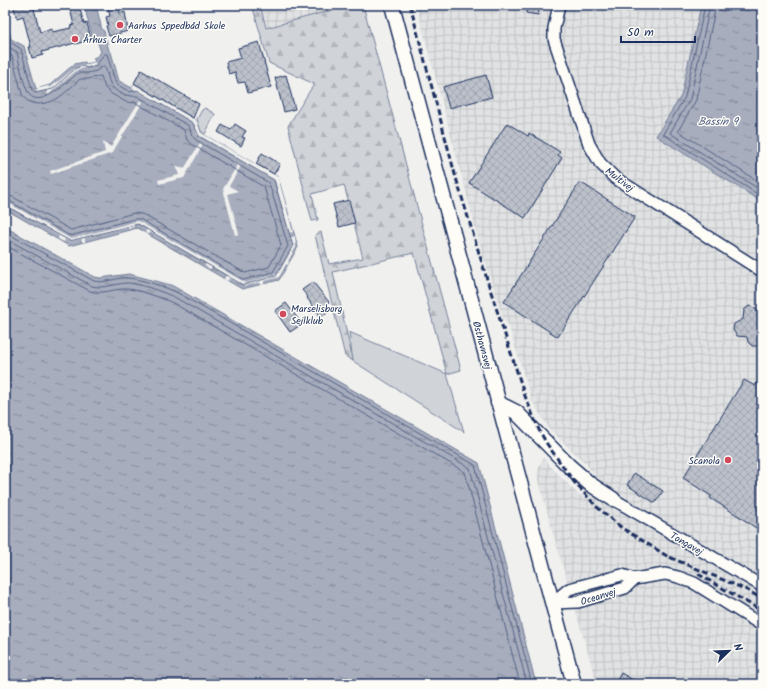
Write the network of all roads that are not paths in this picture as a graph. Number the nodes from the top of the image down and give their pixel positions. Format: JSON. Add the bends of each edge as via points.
{"nodes":[{"id":1,"x":392,"y":5,"type":"edge"},
{"id":2,"x":559,"y":5,"type":"edge"},
{"id":3,"x":762,"y":271,"type":"edge"},
{"id":4,"x":498,"y":403,"type":"junction"},
{"id":5,"x":613,"y":499,"type":"joint"},
{"id":6,"x":762,"y":586,"type":"edge"},
{"id":7,"x":552,"y":603,"type":"junction"},
{"id":8,"x":762,"y":625,"type":"edge"},
{"id":9,"x":574,"y":684,"type":"edge"}],
"edges":[{"from":1,"to":4,"type":"street","name":"Østhavnsvej"},
{"from":2,"to":3,"type":"street","name":"Multivej","via":[[554,39],[589,144],[600,163],[614,178]]},
{"from":4,"to":5,"type":"street","via":[[516,412],[568,465]]},
{"from":4,"to":7,"type":"street","name":"Østhavnsvej"},
{"from":5,"to":6,"type":"street","name":"Tongavej"},
{"from":7,"to":8,"type":"street","name":"Oceanvej","via":[[578,602],[625,588],[634,579],[665,574],[694,583]]},
{"from":7,"to":9,"type":"street","name":"Østhavnsvej"}]}
